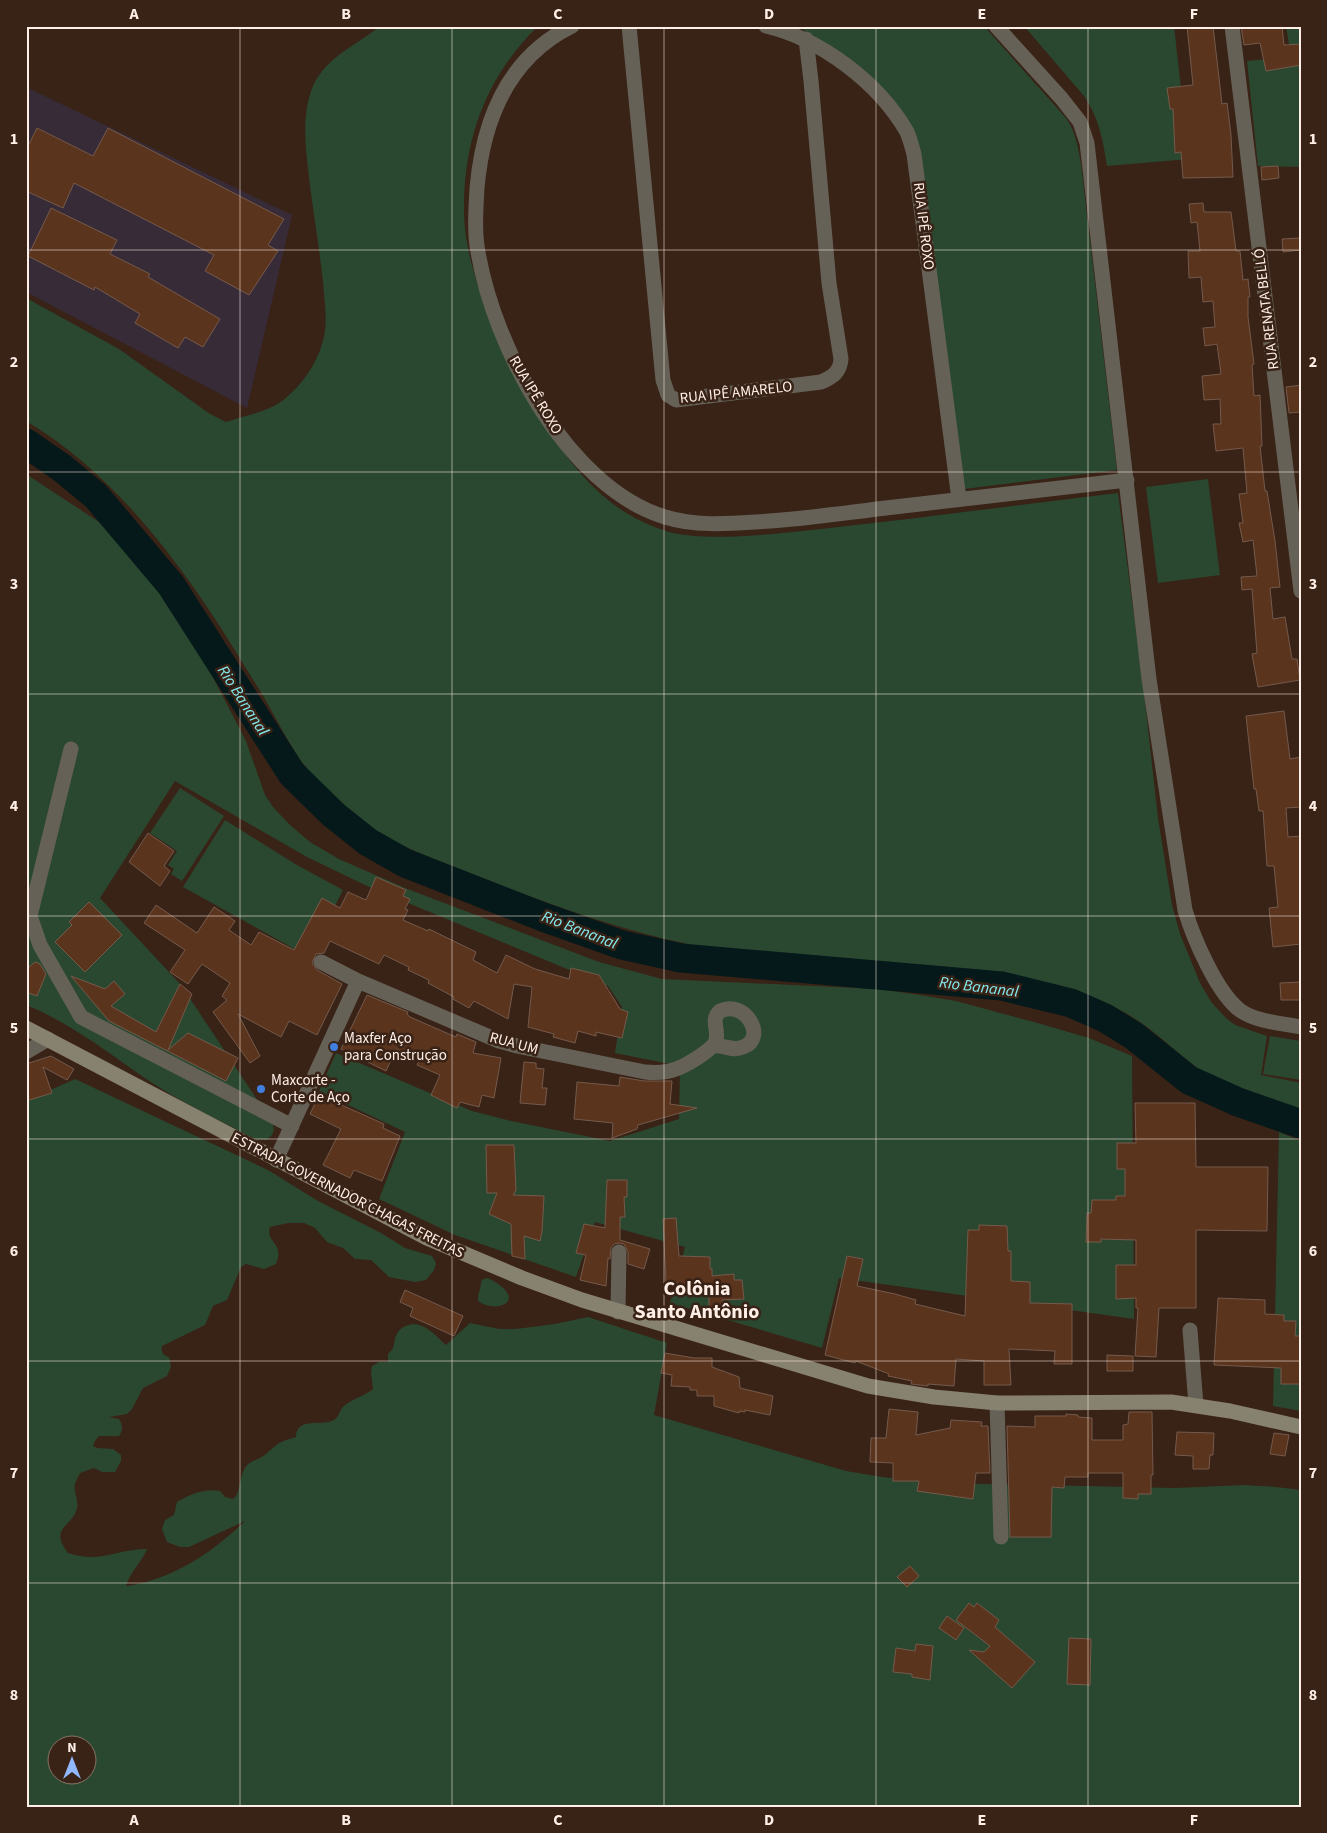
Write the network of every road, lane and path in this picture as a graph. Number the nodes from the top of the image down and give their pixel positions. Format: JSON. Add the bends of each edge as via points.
{"nodes":[{"id":1,"x":572,"y":26,"type":"edge"},
{"id":2,"x":629,"y":26,"type":"edge"},
{"id":3,"x":766,"y":26,"type":"edge"},
{"id":4,"x":996,"y":26,"type":"edge"},
{"id":5,"x":1232,"y":26,"type":"edge"},
{"id":6,"x":806,"y":40,"type":"junction"},
{"id":7,"x":1128,"y":480,"type":"junction"},
{"id":8,"x":959,"y":499,"type":"junction"},
{"id":9,"x":1301,"y":591,"type":"edge"},
{"id":10,"x":71,"y":748,"type":"dead end"},
{"id":11,"x":321,"y":962,"type":"dead end"},
{"id":12,"x":358,"y":981,"type":"junction"},
{"id":13,"x":1301,"y":1027,"type":"edge"},
{"id":14,"x":26,"y":1028,"type":"edge"},
{"id":15,"x":48,"y":1039,"type":"junction"},
{"id":16,"x":713,"y":1046,"type":"dead end"},
{"id":17,"x":26,"y":1052,"type":"edge"},
{"id":18,"x":292,"y":1126,"type":"junction"},
{"id":19,"x":276,"y":1160,"type":"junction"},
{"id":20,"x":620,"y":1252,"type":"dead end"},
{"id":21,"x":618,"y":1312,"type":"junction"},
{"id":22,"x":1190,"y":1330,"type":"dead end"},
{"id":23,"x":997,"y":1403,"type":"junction"},
{"id":24,"x":1196,"y":1405,"type":"junction"},
{"id":25,"x":1301,"y":1427,"type":"edge"},
{"id":26,"x":1001,"y":1538,"type":"dead end"}],
"edges":[{"from":1,"to":8,"type":"street","name":"RUA IPÊ ROXO","via":[[554,35],[530,55],[496,103],[485,135],[475,212],[478,250],[495,318],[514,362],[547,420],[577,457],[634,504],[667,518],[705,524],[782,520]]},
{"from":2,"to":6,"type":"street","name":"RUA IPÊ AMARELO","via":[[663,380],[668,395],[676,400],[821,382],[839,368],[841,359],[829,283]]},
{"from":3,"to":6,"type":"street","name":"RUA IPÊ ROXO"},
{"from":4,"to":7,"type":"street","via":[[1062,99],[1085,132]]},
{"from":5,"to":9,"type":"street","name":"RUA RENATA BELLÓ"},
{"from":6,"to":8,"type":"street","name":"RUA IPÊ ROXO","via":[[838,59],[879,95],[910,140]]},
{"from":7,"to":8,"type":"street","name":"RUA IPÊ ROXO"},
{"from":7,"to":13,"type":"street","via":[[1149,679],[1185,910],[1216,980],[1235,1006],[1257,1018]]},
{"from":10,"to":18,"type":"street","via":[[30,916],[40,945],[81,1017]]},
{"from":11,"to":12,"type":"street","name":"RUA UM"},
{"from":12,"to":16,"type":"street","name":"RUA UM","via":[[500,1041],[625,1069],[653,1072],[677,1069]]},
{"from":12,"to":18,"type":"street"},
{"from":14,"to":15,"type":"main road","name":"ESTRADA GOVERNADOR CHAGAS FREITAS"},
{"from":15,"to":17,"type":"street"},
{"from":15,"to":19,"type":"main road","name":"ESTRADA GOVERNADOR CHAGAS FREITAS"},
{"from":18,"to":19,"type":"street"},
{"from":19,"to":21,"type":"main road","name":"ESTRADA GOVERNADOR CHAGAS FREITAS","via":[[427,1238],[522,1278]]},
{"from":20,"to":21,"type":"street"},
{"from":21,"to":23,"type":"main road","name":"ESTRADA GOVERNADOR CHAGAS FREITAS","via":[[868,1386]]},
{"from":22,"to":24,"type":"street"},
{"from":23,"to":24,"type":"main road","name":"ESTRADA GOVERNADOR CHAGAS FREITAS","via":[[1156,1402]]},
{"from":23,"to":26,"type":"street"},
{"from":24,"to":25,"type":"main road","name":"ESTRADA GOVERNADOR CHAGAS FREITAS"}]}
